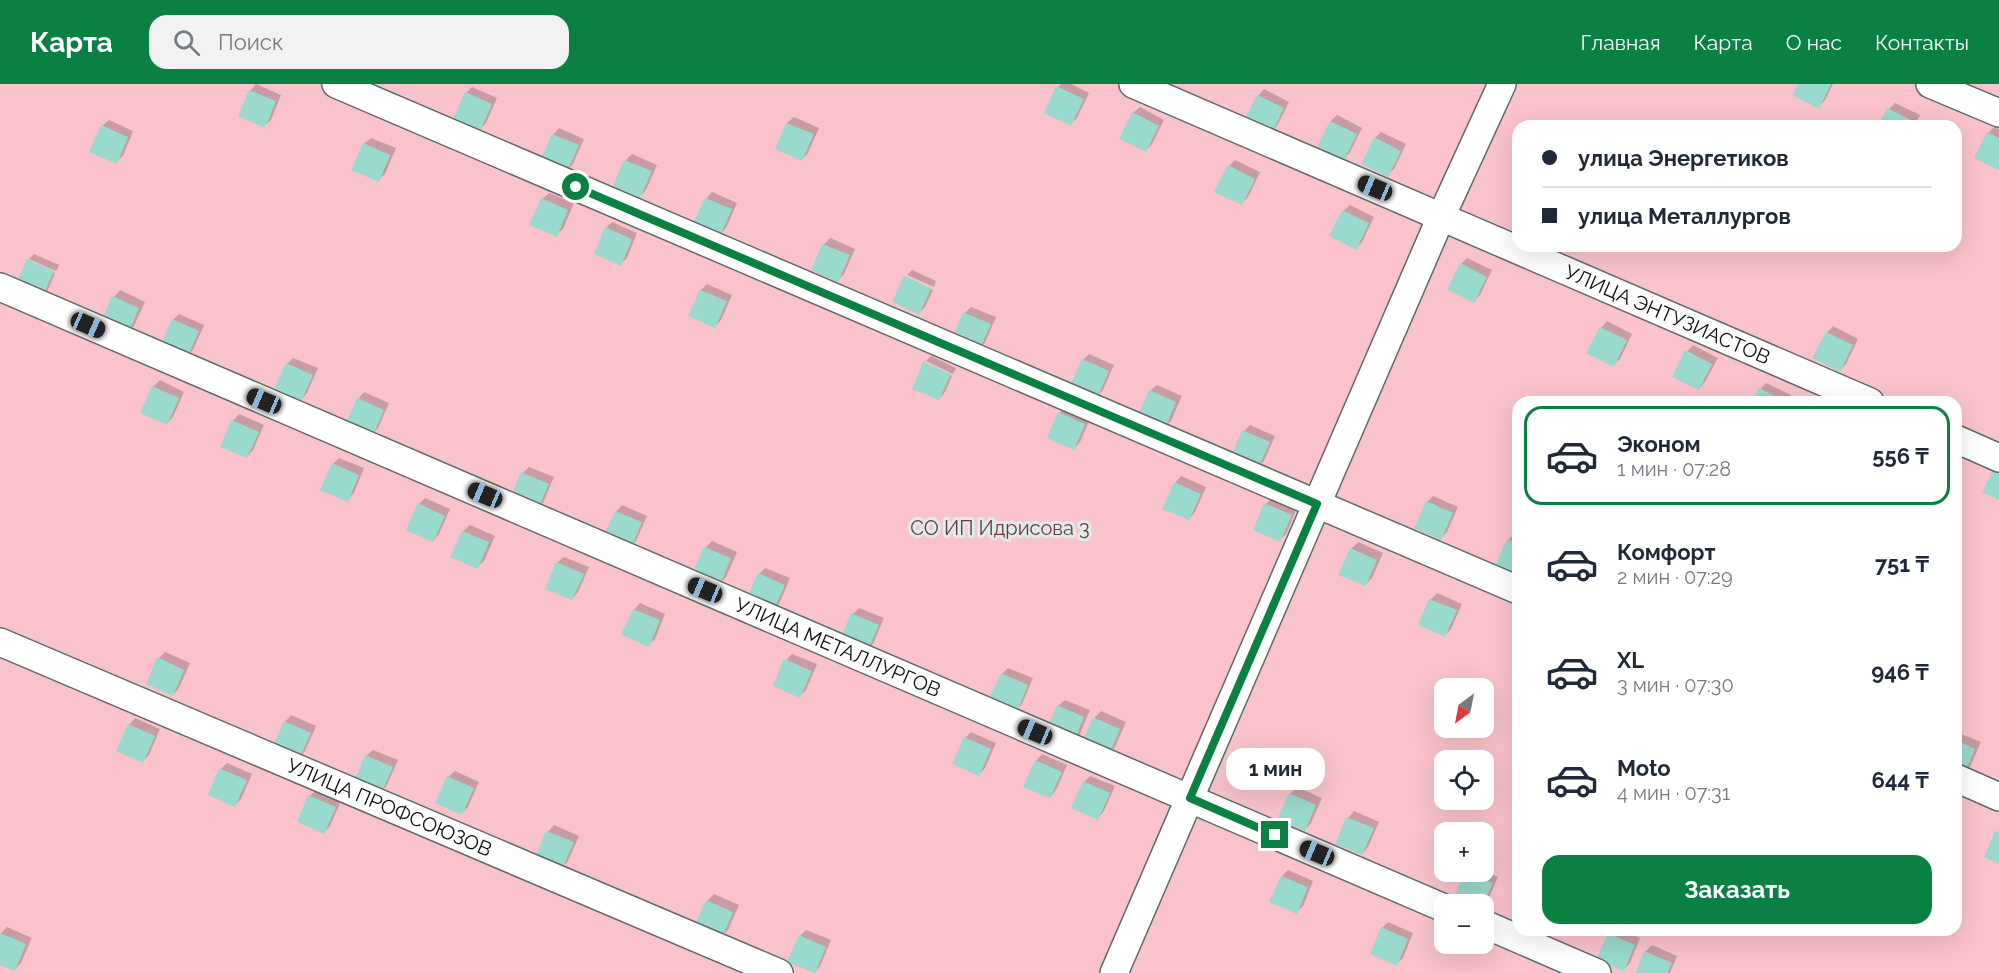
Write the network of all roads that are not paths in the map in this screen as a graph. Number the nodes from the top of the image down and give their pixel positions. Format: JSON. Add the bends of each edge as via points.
{"nodes":[{"id":1,"x":336,"y":84,"type":"edge"},
{"id":2,"x":1133,"y":84,"type":"edge"},
{"id":3,"x":1502,"y":84,"type":"edge"},
{"id":4,"x":1930,"y":84,"type":"edge"},
{"id":5,"x":1999,"y":113,"type":"edge"},
{"id":6,"x":1441,"y":217,"type":"junction"},
{"id":7,"x":1512,"y":248,"type":"edge"},
{"id":8,"x":1522,"y":252,"type":"edge"},
{"id":9,"x":0,"y":287,"type":"edge"},
{"id":10,"x":1856,"y":396,"type":"edge"},
{"id":11,"x":1962,"y":442,"type":"edge"},
{"id":12,"x":1999,"y":458,"type":"edge"},
{"id":13,"x":1317,"y":504,"type":"junction"},
{"id":14,"x":1512,"y":588,"type":"edge"},
{"id":15,"x":0,"y":642,"type":"edge"},
{"id":16,"x":1962,"y":781,"type":"edge"},
{"id":17,"x":1999,"y":797,"type":"edge"},
{"id":18,"x":1190,"y":798,"type":"junction"},
{"id":19,"x":1434,"y":904,"type":"edge"},
{"id":20,"x":1494,"y":928,"type":"edge"},
{"id":21,"x":780,"y":973,"type":"edge"},
{"id":22,"x":1114,"y":973,"type":"edge"},
{"id":23,"x":1597,"y":973,"type":"edge"}],
"edges":[{"from":1,"to":13,"type":"street"},
{"from":2,"to":6,"type":"street","name":"УЛИЦА ЭНТУЗИАСТОВ"},
{"from":3,"to":6,"type":"street"},
{"from":4,"to":5,"type":"street"},
{"from":6,"to":7,"type":"street","name":"УЛИЦА ЭНТУЗИАСТОВ"},
{"from":6,"to":13,"type":"street"},
{"from":8,"to":10,"type":"street","name":"УЛИЦА ЭНТУЗИАСТОВ"},
{"from":9,"to":18,"type":"street","name":"УЛИЦА МЕТАЛЛУРГОВ"},
{"from":11,"to":12,"type":"street"},
{"from":13,"to":14,"type":"street"},
{"from":13,"to":18,"type":"street"},
{"from":15,"to":21,"type":"street","name":"УЛИЦА ПРОФСОЮЗОВ"},
{"from":16,"to":17,"type":"street"},
{"from":18,"to":19,"type":"street","name":"УЛИЦА МЕТАЛЛУРГОВ"},
{"from":18,"to":22,"type":"street"},
{"from":20,"to":23,"type":"street"}]}
